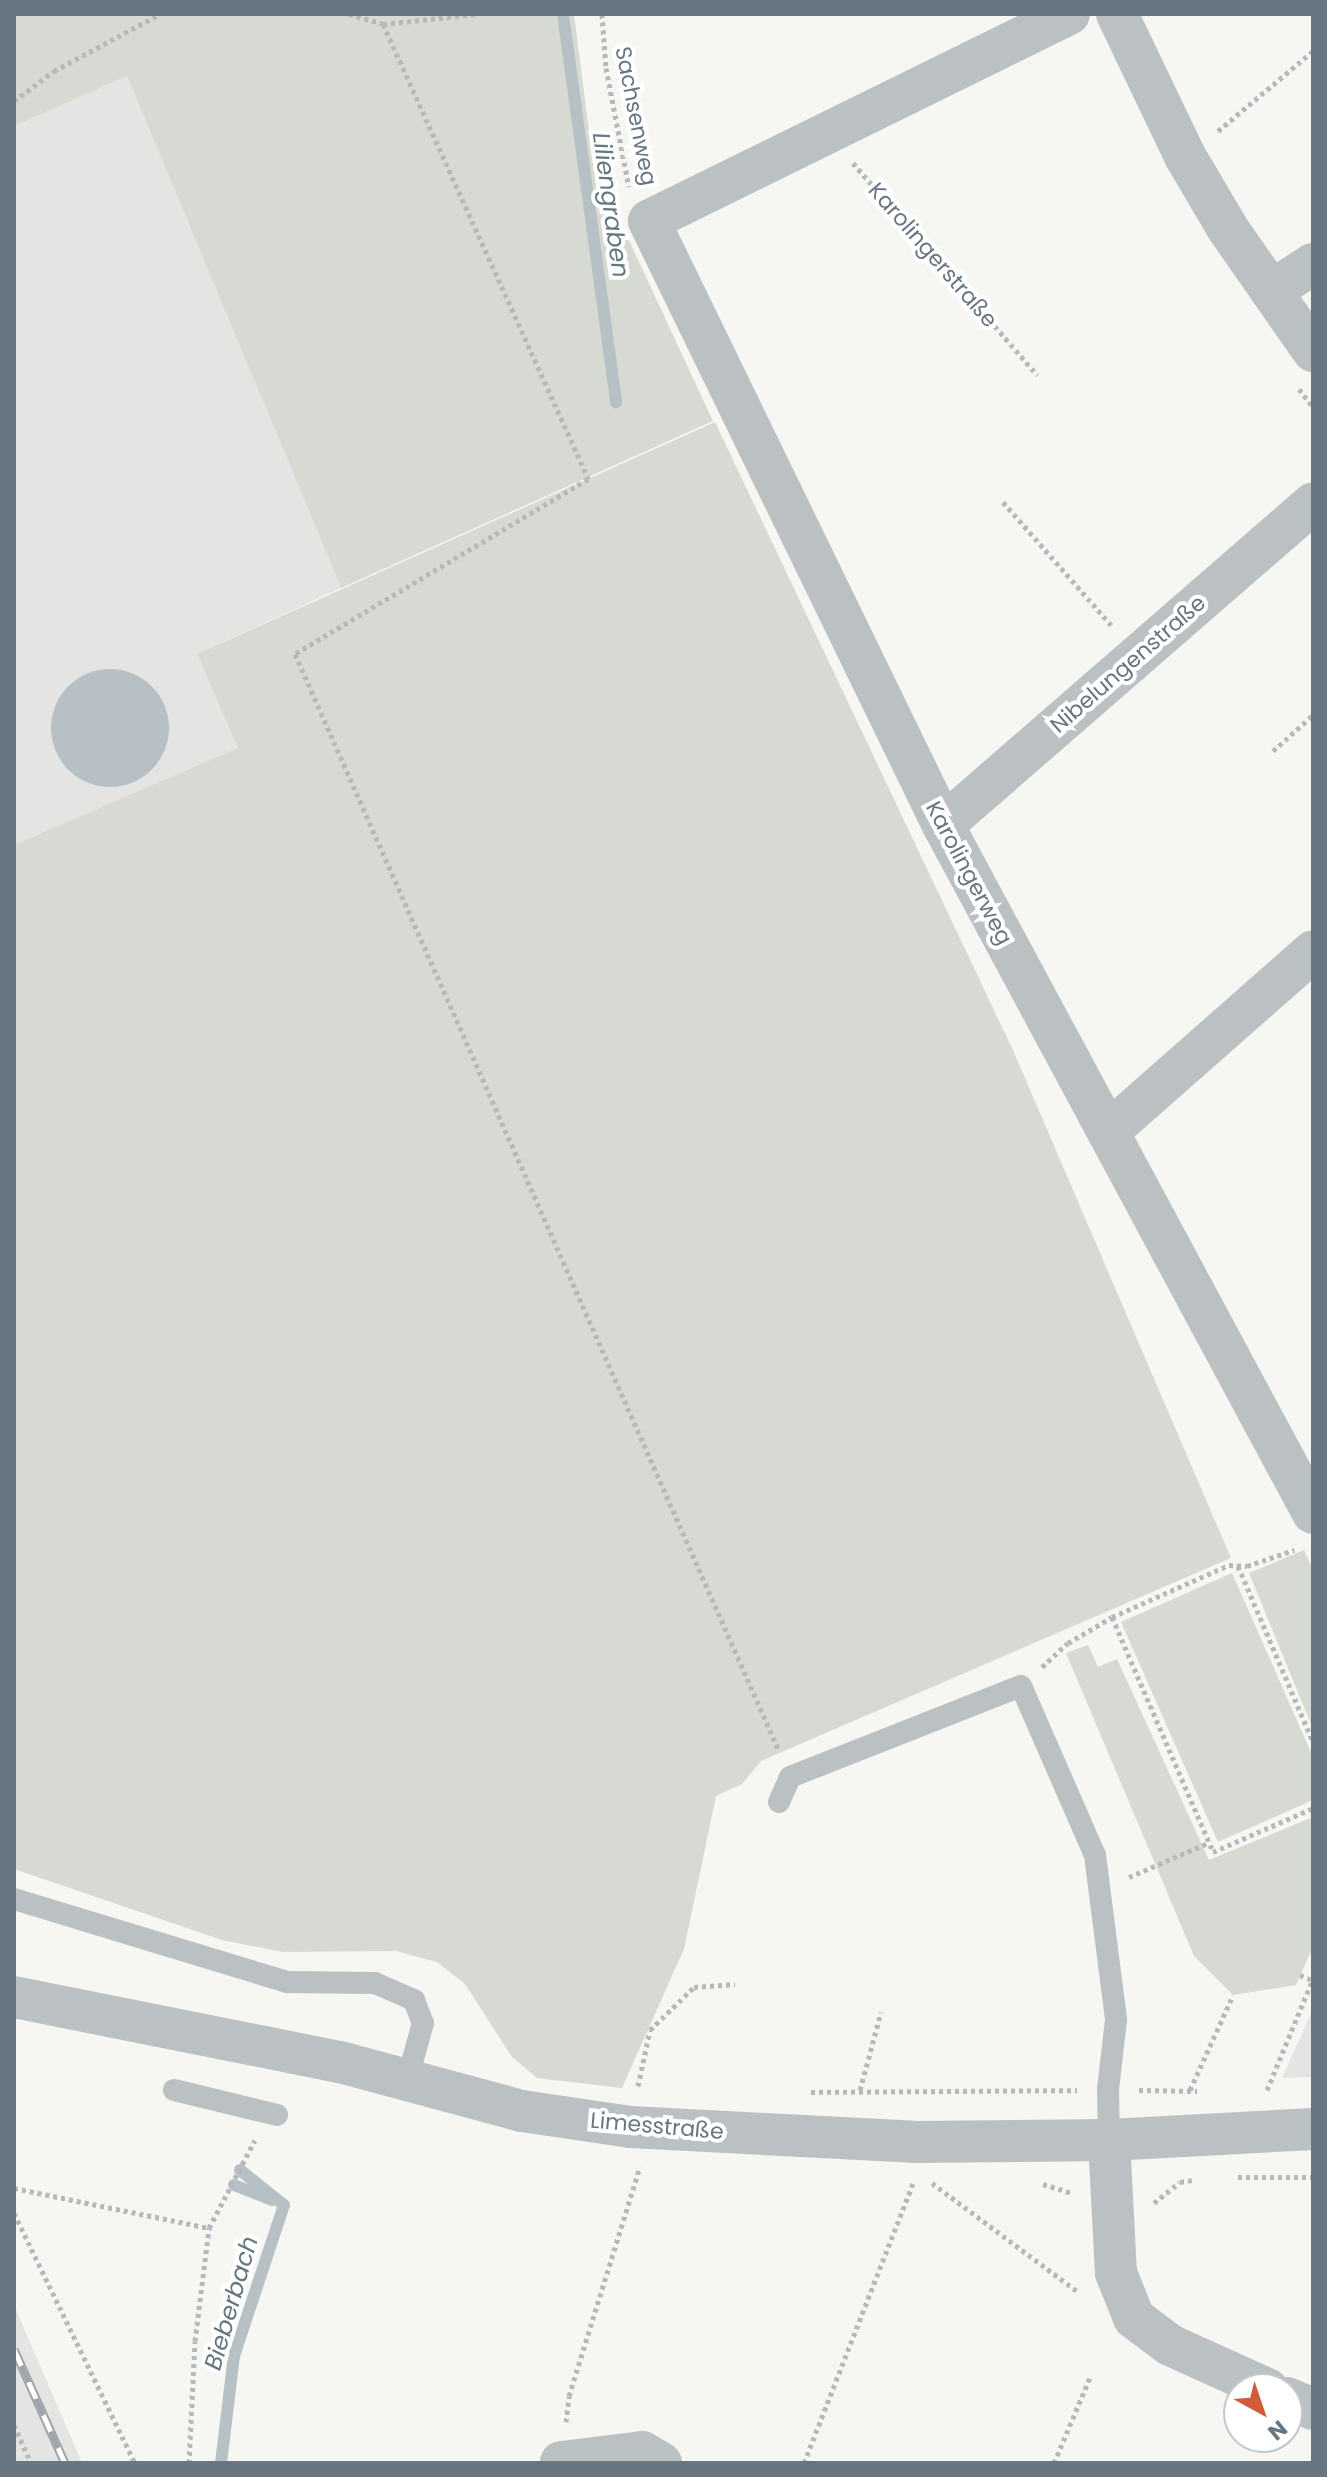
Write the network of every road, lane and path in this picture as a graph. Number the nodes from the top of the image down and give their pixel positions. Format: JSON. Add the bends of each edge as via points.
{"nodes":[{"id":1,"x":160,"y":14,"type":"edge"},
{"id":2,"x":349,"y":14,"type":"edge"},
{"id":3,"x":476,"y":14,"type":"edge"},
{"id":4,"x":602,"y":14,"type":"edge"},
{"id":5,"x":1069,"y":14,"type":"edge"},
{"id":6,"x":1117,"y":14,"type":"edge"},
{"id":7,"x":383,"y":24,"type":"junction"},
{"id":8,"x":1313,"y":51,"type":"edge"},
{"id":9,"x":14,"y":101,"type":"edge"},
{"id":10,"x":830,"y":134,"type":"junction"},
{"id":11,"x":1185,"y":156,"type":"junction"},
{"id":12,"x":649,"y":221,"type":"junction"},
{"id":13,"x":1313,"y":264,"type":"edge"},
{"id":14,"x":1271,"y":291,"type":"junction"},
{"id":15,"x":1313,"y":351,"type":"edge"},
{"id":16,"x":1037,"y":375,"type":"dead end"},
{"id":17,"x":1003,"y":502,"type":"dead end"},
{"id":18,"x":1313,"y":503,"type":"edge"},
{"id":19,"x":1138,"y":655,"type":"junction"},
{"id":20,"x":1313,"y":715,"type":"edge"},
{"id":21,"x":1273,"y":751,"type":"dead end"},
{"id":22,"x":943,"y":825,"type":"junction"},
{"id":23,"x":1313,"y":951,"type":"edge"},
{"id":24,"x":1108,"y":1132,"type":"junction"},
{"id":25,"x":1306,"y":1530,"type":"edge"},
{"id":26,"x":1238,"y":1566,"type":"junction"},
{"id":27,"x":1112,"y":1617,"type":"junction"},
{"id":28,"x":1021,"y":1686,"type":"junction"},
{"id":29,"x":1313,"y":1742,"type":"edge"},
{"id":30,"x":790,"y":1777,"type":"junction"},
{"id":31,"x":779,"y":1802,"type":"dead end"},
{"id":32,"x":1313,"y":1808,"type":"edge"},
{"id":33,"x":1208,"y":1843,"type":"junction"},
{"id":34,"x":1099,"y":1889,"type":"junction"},
{"id":35,"x":14,"y":1899,"type":"edge"},
{"id":36,"x":1300,"y":1975,"type":"dead end"},
{"id":37,"x":1313,"y":1980,"type":"edge"},
{"id":38,"x":735,"y":1984,"type":"dead end"},
{"id":39,"x":1233,"y":1995,"type":"dead end"},
{"id":40,"x":14,"y":1997,"type":"edge"},
{"id":41,"x":881,"y":2012,"type":"dead end"},
{"id":42,"x":408,"y":2077,"type":"junction"},
{"id":43,"x":1108,"y":2089,"type":"junction"},
{"id":44,"x":174,"y":2090,"type":"dead end"},
{"id":45,"x":860,"y":2090,"type":"junction"},
{"id":46,"x":1190,"y":2090,"type":"junction"},
{"id":47,"x":1267,"y":2090,"type":"dead end"},
{"id":48,"x":1206,"y":2091,"type":"dead end"},
{"id":49,"x":796,"y":2093,"type":"dead end"},
{"id":50,"x":636,"y":2099,"type":"dead end"},
{"id":51,"x":277,"y":2115,"type":"joint"},
{"id":52,"x":1313,"y":2129,"type":"edge"},
{"id":53,"x":1109,"y":2140,"type":"junction"},
{"id":54,"x":639,"y":2170,"type":"dead end"},
{"id":55,"x":1226,"y":2177,"type":"dead end"},
{"id":56,"x":1313,"y":2177,"type":"edge"},
{"id":57,"x":1195,"y":2180,"type":"dead end"},
{"id":58,"x":931,"y":2182,"type":"dead end"},
{"id":59,"x":913,"y":2183,"type":"dead end"},
{"id":60,"x":1046,"y":2184,"type":"dead end"},
{"id":61,"x":14,"y":2188,"type":"edge"},
{"id":62,"x":1112,"y":2207,"type":"junction"},
{"id":63,"x":14,"y":2213,"type":"edge"},
{"id":64,"x":209,"y":2228,"type":"junction"},
{"id":65,"x":1126,"y":2303,"type":"junction"},
{"id":66,"x":1232,"y":2373,"type":"edge"},
{"id":67,"x":1091,"y":2375,"type":"dead end"},
{"id":68,"x":14,"y":2425,"type":"edge"},
{"id":69,"x":561,"y":2462,"type":"edge"},
{"id":70,"x":31,"y":2463,"type":"edge"},
{"id":71,"x":135,"y":2463,"type":"edge"},
{"id":72,"x":189,"y":2463,"type":"edge"},
{"id":73,"x":661,"y":2463,"type":"edge"},
{"id":74,"x":804,"y":2463,"type":"edge"},
{"id":75,"x":1054,"y":2463,"type":"edge"}],
"edges":[{"from":1,"to":9,"type":"path","via":[[54,71]]},
{"from":2,"to":7,"type":"path"},
{"from":3,"to":7,"type":"path"},
{"from":4,"to":12,"type":"path","name":"Sachsenweg","via":[[606,68],[629,187]]},
{"from":5,"to":10,"type":"street"},
{"from":6,"to":11,"type":"street"},
{"from":7,"to":30,"type":"path","via":[[588,479],[295,654]]},
{"from":8,"to":11,"type":"path"},
{"from":10,"to":12,"type":"street"},
{"from":10,"to":16,"type":"path","name":"Karolingerstraße"},
{"from":11,"to":14,"type":"street"},
{"from":12,"to":22,"type":"street","name":"Karolingerweg"},
{"from":13,"to":14,"type":"street"},
{"from":14,"to":15,"type":"street"},
{"from":17,"to":19,"type":"path"},
{"from":18,"to":19,"type":"street","name":"Nibelungenstraße"},
{"from":19,"to":22,"type":"street","name":"Nibelungenstraße"},
{"from":20,"to":21,"type":"path"},
{"from":22,"to":24,"type":"street","name":"Karolingerweg"},
{"from":23,"to":24,"type":"street"},
{"from":24,"to":25,"type":"street","name":"Karolingerweg"},
{"from":25,"to":26,"type":"path"},
{"from":26,"to":27,"type":"path","via":[[1229,1565]]},
{"from":26,"to":29,"type":"path"},
{"from":27,"to":28,"type":"path","via":[[1068,1643]]},
{"from":27,"to":33,"type":"path"},
{"from":28,"to":30,"type":"lane"},
{"from":28,"to":34,"type":"lane","via":[[1095,1855]]},
{"from":30,"to":31,"type":"lane"},
{"from":32,"to":33,"type":"path","via":[[1213,1852]]},
{"from":33,"to":34,"type":"path"},
{"from":34,"to":43,"type":"lane","via":[[1116,2020]]},
{"from":35,"to":42,"type":"lane","via":[[288,1982],[375,1983],[414,2000],[423,2023]]},
{"from":36,"to":37,"type":"path"},
{"from":37,"to":47,"type":"path"},
{"from":38,"to":50,"type":"path","via":[[694,1987],[650,2030]]},
{"from":39,"to":46,"type":"path"},
{"from":40,"to":42,"type":"street","name":"Limesstraße"},
{"from":41,"to":45,"type":"path"},
{"from":42,"to":53,"type":"street","name":"Limesstraße","via":[[522,2111],[631,2127],[914,2142]]},
{"from":43,"to":45,"type":"path"},
{"from":43,"to":46,"type":"path"},
{"from":43,"to":53,"type":"lane"},
{"from":44,"to":51,"type":"lane"},
{"from":45,"to":49,"type":"path"},
{"from":46,"to":48,"type":"path"},
{"from":51,"to":64,"type":"path","via":[[256,2138]]},
{"from":52,"to":53,"type":"street","name":"Limesstraße"},
{"from":53,"to":62,"type":"street"},
{"from":54,"to":69,"type":"path","via":[[569,2396]]},
{"from":55,"to":56,"type":"path"},
{"from":57,"to":62,"type":"path","via":[[1180,2182],[1149,2207]]},
{"from":58,"to":65,"type":"path","via":[[1089,2301]]},
{"from":59,"to":74,"type":"path"},
{"from":60,"to":62,"type":"path"},
{"from":61,"to":64,"type":"path"},
{"from":62,"to":65,"type":"street","via":[[1116,2273]]},
{"from":63,"to":71,"type":"path"},
{"from":64,"to":72,"type":"path","via":[[195,2341]]},
{"from":65,"to":66,"type":"street","via":[[1134,2318],[1170,2345]]},
{"from":67,"to":75,"type":"path"},
{"from":68,"to":70,"type":"path"},
{"from":69,"to":73,"type":"street","via":[[642,2452]]}]}
